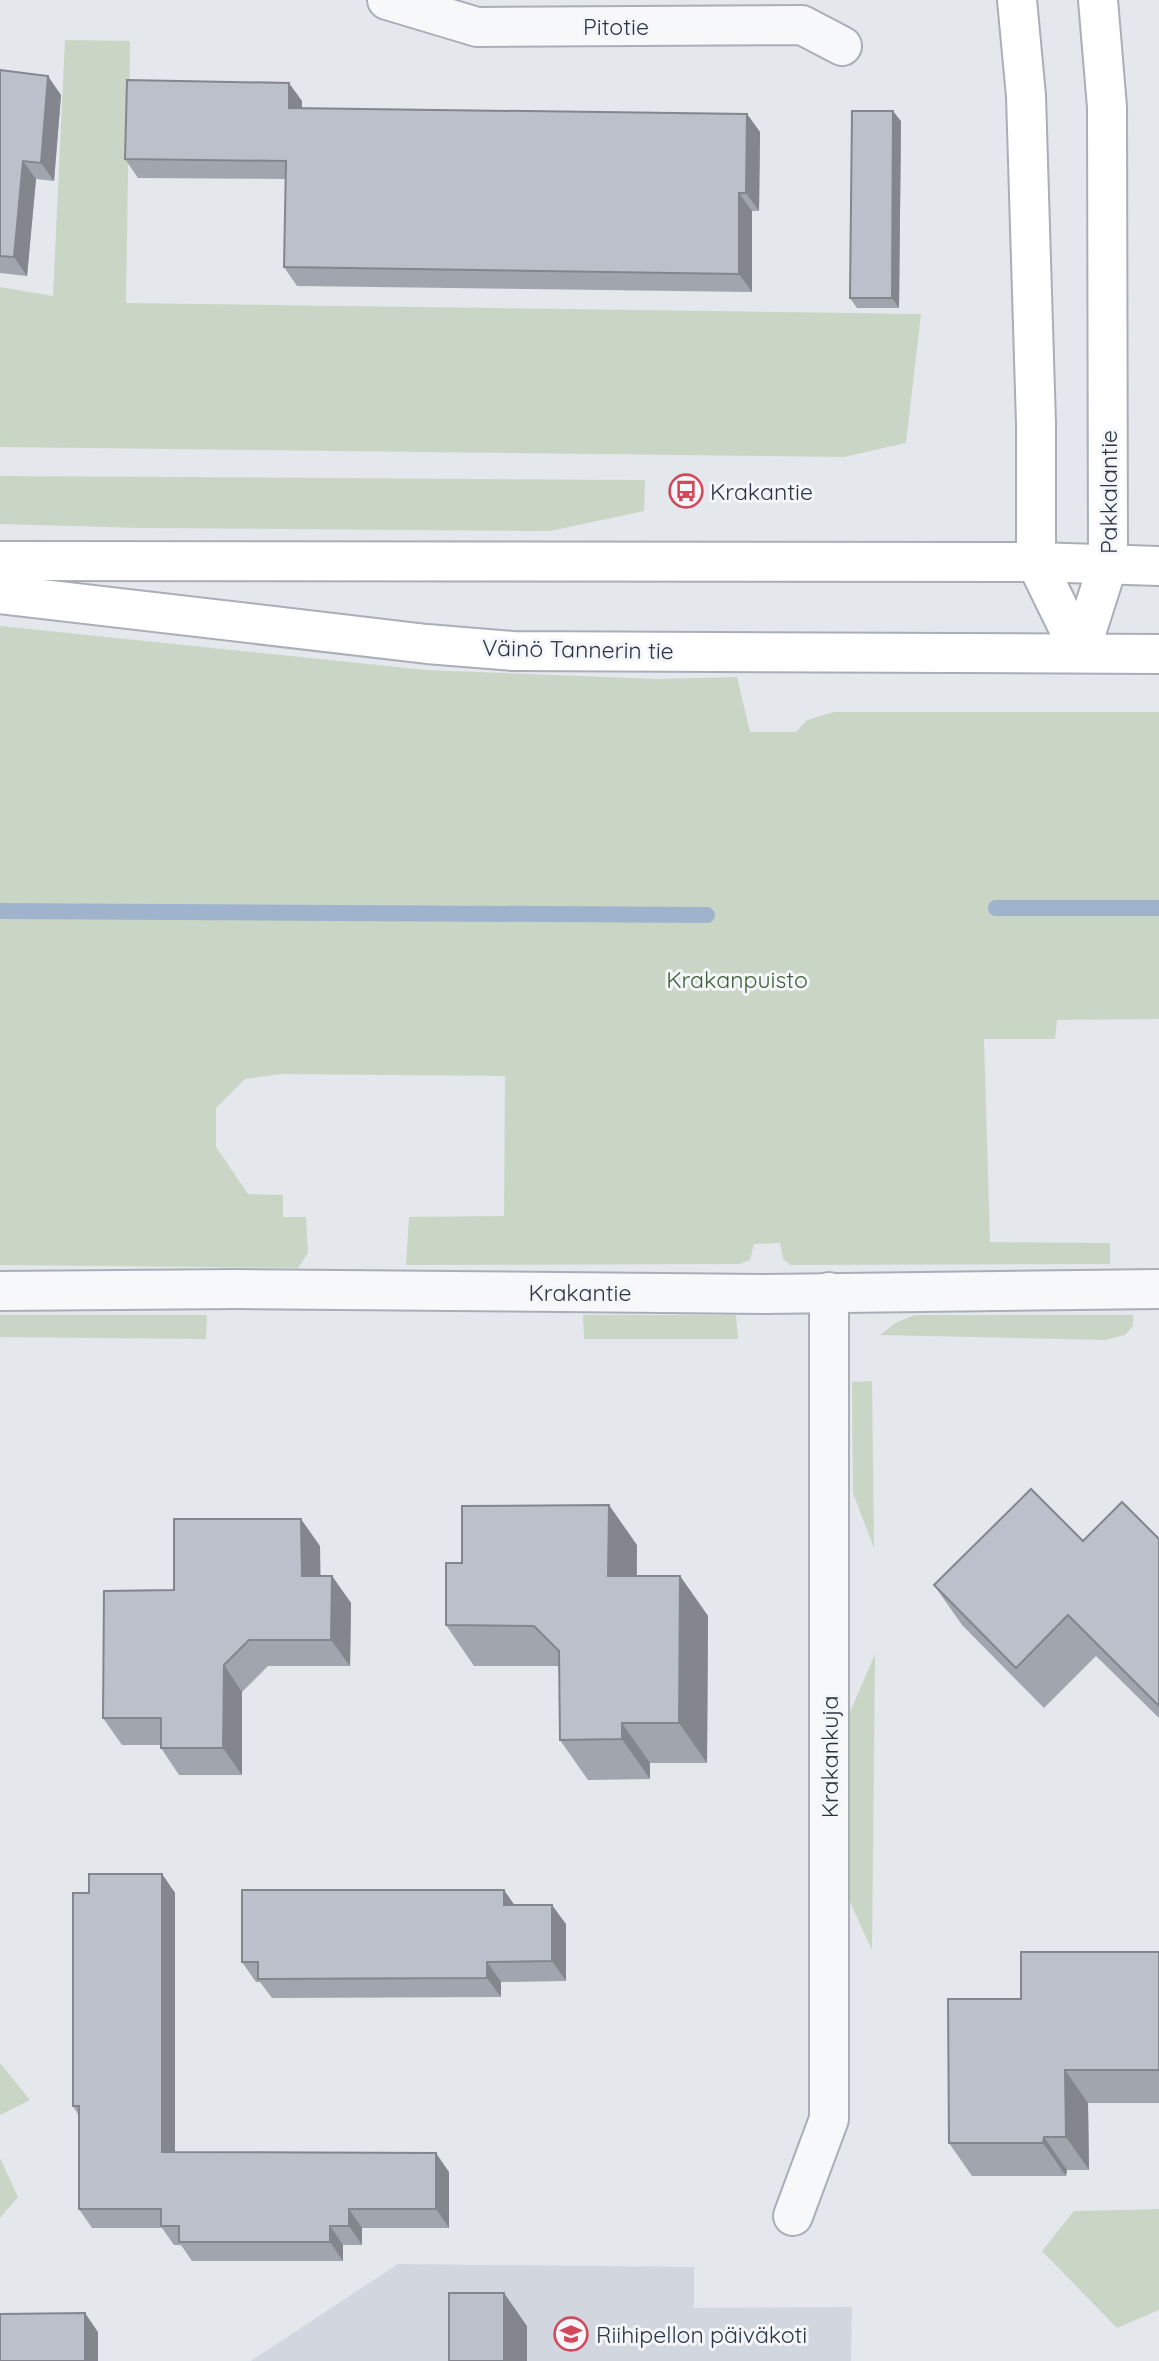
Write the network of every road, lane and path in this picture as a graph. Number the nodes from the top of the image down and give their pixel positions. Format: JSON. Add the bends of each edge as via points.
{"nodes":[{"id":1,"x":1017,"y":0,"type":"edge"},
{"id":2,"x":1098,"y":0,"type":"edge"},
{"id":3,"x":403,"y":2,"type":"edge"},
{"id":4,"x":842,"y":46,"type":"dead end"},
{"id":5,"x":0,"y":561,"type":"edge"},
{"id":6,"x":1037,"y":562,"type":"junction"},
{"id":7,"x":1108,"y":564,"type":"junction"},
{"id":8,"x":1159,"y":566,"type":"edge"},
{"id":9,"x":0,"y":594,"type":"edge"},
{"id":10,"x":1080,"y":652,"type":"junction"},
{"id":11,"x":1159,"y":654,"type":"edge"},
{"id":12,"x":1159,"y":1289,"type":"edge"},
{"id":13,"x":0,"y":1291,"type":"edge"},
{"id":14,"x":829,"y":1292,"type":"junction"},
{"id":15,"x":793,"y":2216,"type":"dead end"}],
"edges":[{"from":1,"to":6,"type":"main road","via":[[1026,110]]},
{"from":2,"to":7,"type":"main road","name":"Pakkalantie","via":[[1107,107]]},
{"from":3,"to":4,"type":"street","name":"Pitotie","via":[[477,27],[802,25]]},
{"from":5,"to":6,"type":"main road"},
{"from":6,"to":7,"type":"main road"},
{"from":6,"to":10,"type":"main road"},
{"from":7,"to":8,"type":"main road"},
{"from":7,"to":10,"type":"main road","name":"Pakkalantie"},
{"from":9,"to":10,"type":"main road","name":"Väinö Tannerin tie","via":[[513,651]]},
{"from":10,"to":11,"type":"main road","name":"Väinö Tannerin tie"},
{"from":12,"to":14,"type":"street","name":"Krakantie"},
{"from":13,"to":14,"type":"street","name":"Krakantie"},
{"from":14,"to":15,"type":"street","name":"Krakankuja","via":[[829,2119]]}]}
